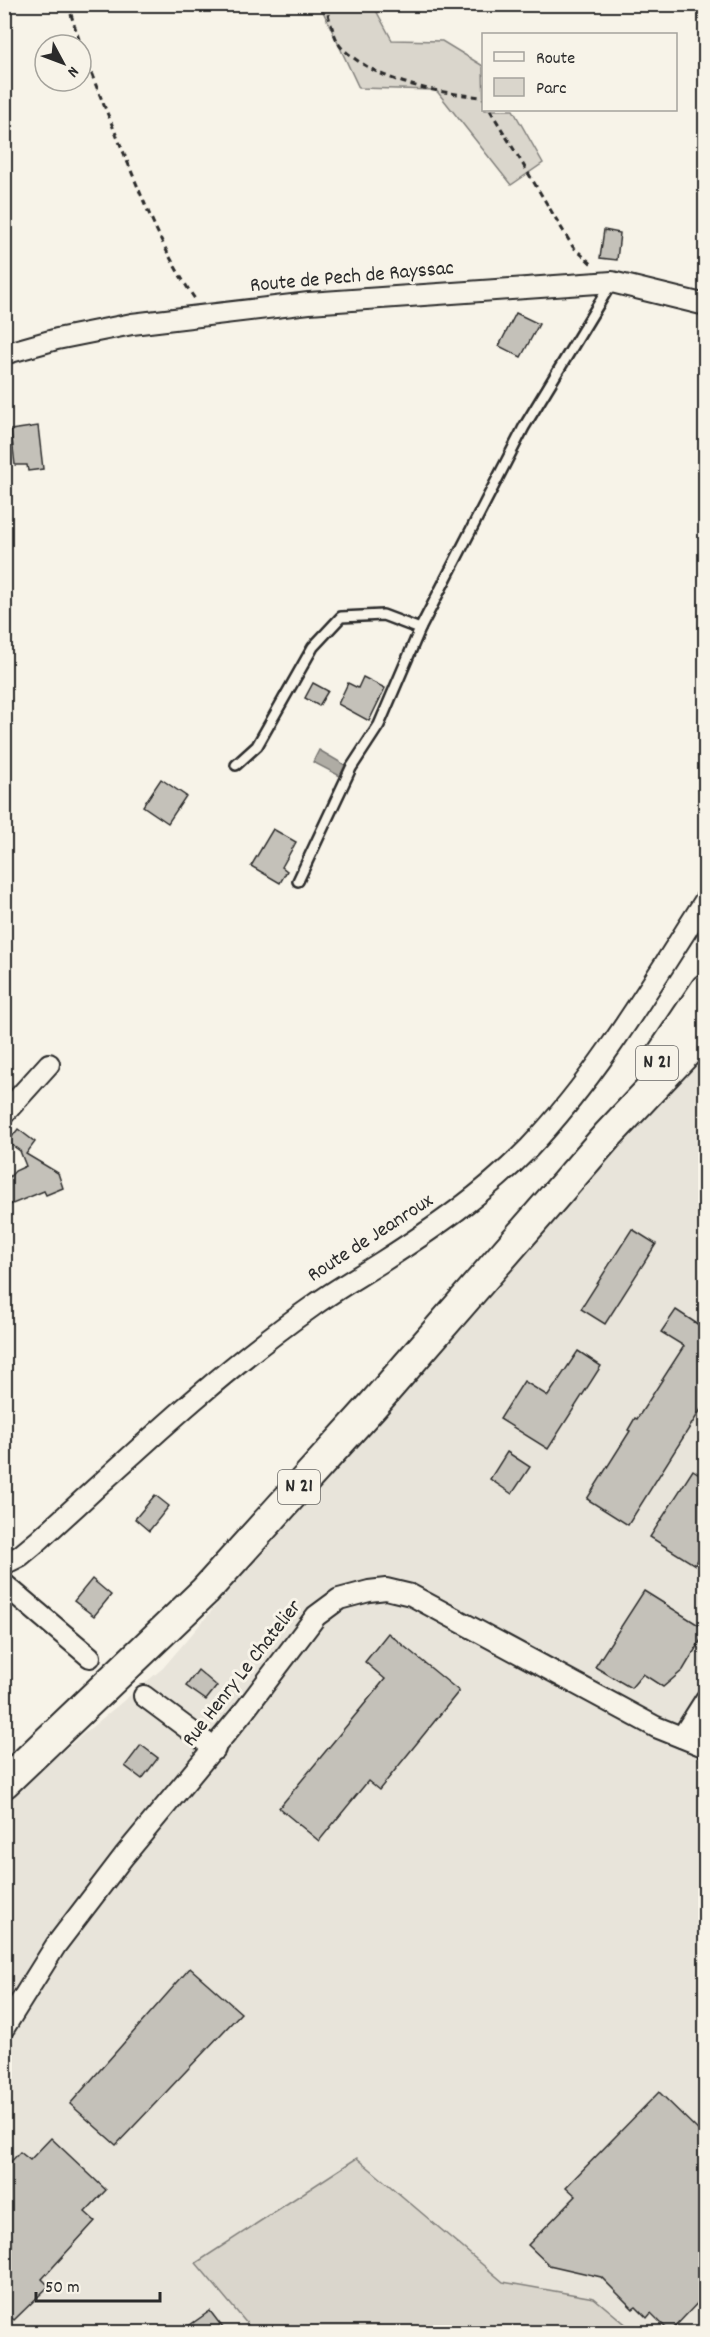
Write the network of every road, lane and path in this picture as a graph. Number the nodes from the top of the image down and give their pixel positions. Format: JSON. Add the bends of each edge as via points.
{"nodes":[{"id":1,"x":68,"y":4,"type":"edge"},
{"id":2,"x":325,"y":4,"type":"edge"},
{"id":3,"x":482,"y":97,"type":"edge"},
{"id":4,"x":491,"y":111,"type":"edge"},
{"id":5,"x":612,"y":282,"type":"junction"},
{"id":6,"x":705,"y":305,"type":"edge"},
{"id":7,"x":206,"y":316,"type":"junction"},
{"id":8,"x":4,"y":354,"type":"edge"},
{"id":9,"x":420,"y":629,"type":"junction"},
{"id":10,"x":236,"y":765,"type":"dead end"},
{"id":11,"x":298,"y":881,"type":"dead end"},
{"id":12,"x":705,"y":899,"type":"edge"},
{"id":13,"x":705,"y":989,"type":"edge"},
{"id":14,"x":705,"y":1031,"type":"edge"},
{"id":15,"x":48,"y":1064,"type":"dead end"},
{"id":16,"x":4,"y":1114,"type":"edge"},
{"id":17,"x":607,"y":1136,"type":"junction"},
{"id":18,"x":4,"y":1564,"type":"edge"},
{"id":19,"x":4,"y":1584,"type":"edge"},
{"id":20,"x":90,"y":1657,"type":"dead end"},
{"id":21,"x":144,"y":1696,"type":"dead end"},
{"id":22,"x":705,"y":1700,"type":"edge"},
{"id":23,"x":682,"y":1737,"type":"junction"},
{"id":24,"x":705,"y":1747,"type":"edge"},
{"id":25,"x":215,"y":1749,"type":"junction"},
{"id":26,"x":4,"y":1783,"type":"edge"},
{"id":27,"x":4,"y":2028,"type":"edge"}],
"edges":[{"from":1,"to":7,"type":"path","via":[[152,221],[179,276]]},
{"from":2,"to":3,"type":"path","via":[[339,46],[381,76],[441,93]]},
{"from":4,"to":5,"type":"path","via":[[573,247]]},
{"from":5,"to":6,"type":"street","name":"Route de Pech de Rayssac"},
{"from":5,"to":7,"type":"street","name":"Route de Pech de Rayssac","via":[[309,303]]},
{"from":5,"to":9,"type":"lane","via":[[524,427]]},
{"from":7,"to":8,"type":"street","name":"Route de Pech de Rayssac","via":[[132,324]]},
{"from":9,"to":10,"type":"lane","via":[[383,615],[341,617],[313,647],[257,746]]},
{"from":9,"to":11,"type":"lane","via":[[379,725],[351,768]]},
{"from":12,"to":18,"type":"street","name":"Route de Jeanroux","via":[[586,1081],[528,1148],[450,1217],[313,1305],[241,1362],[38,1541]]},
{"from":13,"to":17,"type":"main road","number":"N 21"},
{"from":14,"to":17,"type":"main road","number":"N 21"},
{"from":15,"to":16,"type":"street"},
{"from":17,"to":26,"type":"main road","number":"N 21","via":[[205,1591]]},
{"from":19,"to":20,"type":"street"},
{"from":21,"to":25,"type":"street"},
{"from":22,"to":23,"type":"street"},
{"from":23,"to":24,"type":"street","name":"Rue Henry Le Chatelier"},
{"from":23,"to":25,"type":"street","name":"Rue Henry Le Chatelier","via":[[411,1595],[386,1589],[339,1599],[316,1616]]},
{"from":25,"to":27,"type":"street","name":"Rue Henry Le Chatelier","via":[[124,1856],[56,1945]]}]}
